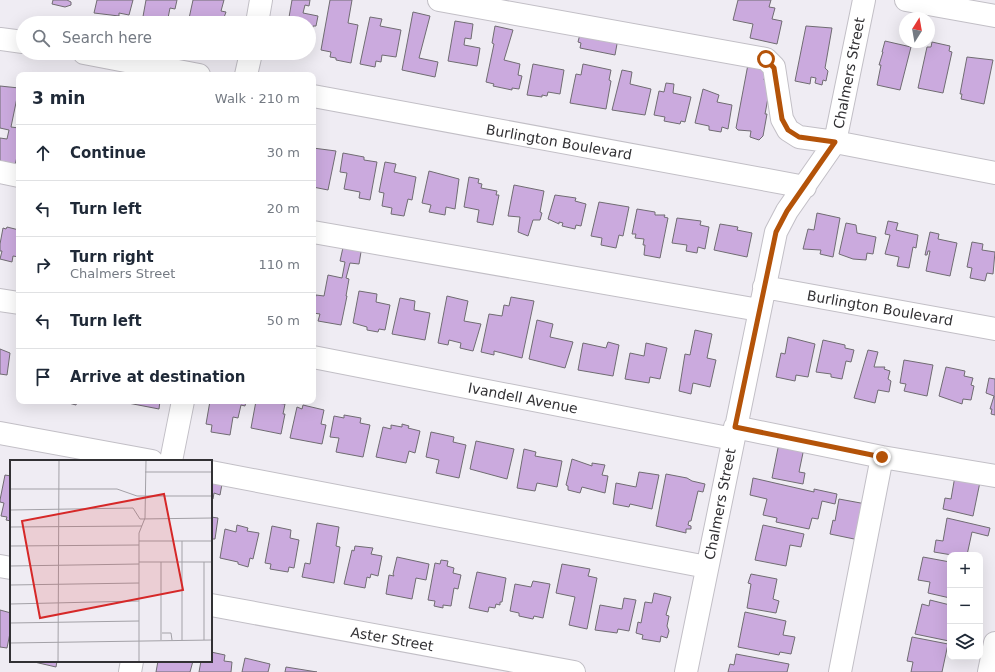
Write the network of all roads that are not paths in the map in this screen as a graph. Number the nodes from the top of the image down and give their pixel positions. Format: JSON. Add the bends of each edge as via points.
{"nodes":[{"id":1,"x":261,"y":0,"type":"edge"},
{"id":2,"x":439,"y":0,"type":"edge"},
{"id":3,"x":864,"y":0,"type":"edge"},
{"id":4,"x":906,"y":0,"type":"edge"},
{"id":5,"x":258,"y":16,"type":"edge"},
{"id":6,"x":995,"y":16,"type":"edge"},
{"id":7,"x":0,"y":39,"type":"edge"},
{"id":8,"x":16,"y":41,"type":"edge"},
{"id":9,"x":121,"y":60,"type":"edge"},
{"id":10,"x":249,"y":60,"type":"edge"},
{"id":11,"x":183,"y":72,"type":"edge"},
{"id":12,"x":247,"y":72,"type":"edge"},
{"id":13,"x":316,"y":97,"type":"edge"},
{"id":14,"x":835,"y":142,"type":"junction"},
{"id":15,"x":0,"y":172,"type":"edge"},
{"id":16,"x":995,"y":173,"type":"edge"},
{"id":17,"x":16,"y":175,"type":"edge"},
{"id":18,"x":805,"y":187,"type":"junction"},
{"id":19,"x":316,"y":233,"type":"edge"},
{"id":20,"x":764,"y":287,"type":"junction"},
{"id":21,"x":0,"y":300,"type":"edge"},
{"id":22,"x":16,"y":303,"type":"edge"},
{"id":23,"x":759,"y":310,"type":"junction"},
{"id":24,"x":995,"y":329,"type":"edge"},
{"id":25,"x":316,"y":358,"type":"edge"},
{"id":26,"x":181,"y":404,"type":"edge"},
{"id":27,"x":0,"y":433,"type":"edge"},
{"id":28,"x":734,"y":433,"type":"junction"},
{"id":29,"x":882,"y":457,"type":"junction"},
{"id":30,"x":147,"y":460,"type":"edge"},
{"id":31,"x":171,"y":460,"type":"edge"},
{"id":32,"x":212,"y":472,"type":"edge"},
{"id":33,"x":995,"y":476,"type":"edge"},
{"id":34,"x":0,"y":566,"type":"edge"},
{"id":35,"x":707,"y":567,"type":"junction"},
{"id":36,"x":10,"y":568,"type":"edge"},
{"id":37,"x":212,"y":605,"type":"edge"},
{"id":38,"x":995,"y":643,"type":"edge"},
{"id":39,"x":132,"y":662,"type":"edge"},
{"id":40,"x":130,"y":672,"type":"edge"},
{"id":41,"x":574,"y":672,"type":"edge"},
{"id":42,"x":686,"y":672,"type":"edge"},
{"id":43,"x":840,"y":672,"type":"edge"},
{"id":44,"x":989,"y":672,"type":"edge"}],
"edges":[{"from":1,"to":5,"type":"street"},
{"from":2,"to":14,"type":"street","via":[[766,59],[774,68],[782,119],[788,130],[799,137]]},
{"from":3,"to":14,"type":"street","name":"Chalmers Street"},
{"from":4,"to":6,"type":"street"},
{"from":7,"to":8,"type":"street"},
{"from":9,"to":11,"type":"street"},
{"from":10,"to":12,"type":"street"},
{"from":13,"to":18,"type":"street","name":"Burlington Boulevard"},
{"from":14,"to":16,"type":"street"},
{"from":14,"to":18,"type":"street","name":"Chalmers Street"},
{"from":15,"to":17,"type":"street"},
{"from":18,"to":20,"type":"street","name":"Chalmers Street","via":[[787,211],[776,232]]},
{"from":19,"to":23,"type":"street"},
{"from":20,"to":23,"type":"street","name":"Chalmers Street"},
{"from":20,"to":24,"type":"street","name":"Burlington Boulevard"},
{"from":21,"to":22,"type":"street"},
{"from":23,"to":28,"type":"street","name":"Chalmers Street"},
{"from":25,"to":28,"type":"street","name":"Ivandell Avenue"},
{"from":26,"to":31,"type":"street"},
{"from":27,"to":30,"type":"street"},
{"from":28,"to":29,"type":"street","name":"Ivandell Avenue"},
{"from":28,"to":35,"type":"street","name":"Chalmers Street"},
{"from":29,"to":33,"type":"street","name":"Ivandell Avenue"},
{"from":29,"to":43,"type":"street"},
{"from":32,"to":35,"type":"street"},
{"from":34,"to":36,"type":"street"},
{"from":35,"to":42,"type":"street","name":"Chalmers Street"},
{"from":37,"to":41,"type":"street","name":"Aster Street"},
{"from":38,"to":44,"type":"street"},
{"from":39,"to":40,"type":"street"}]}
